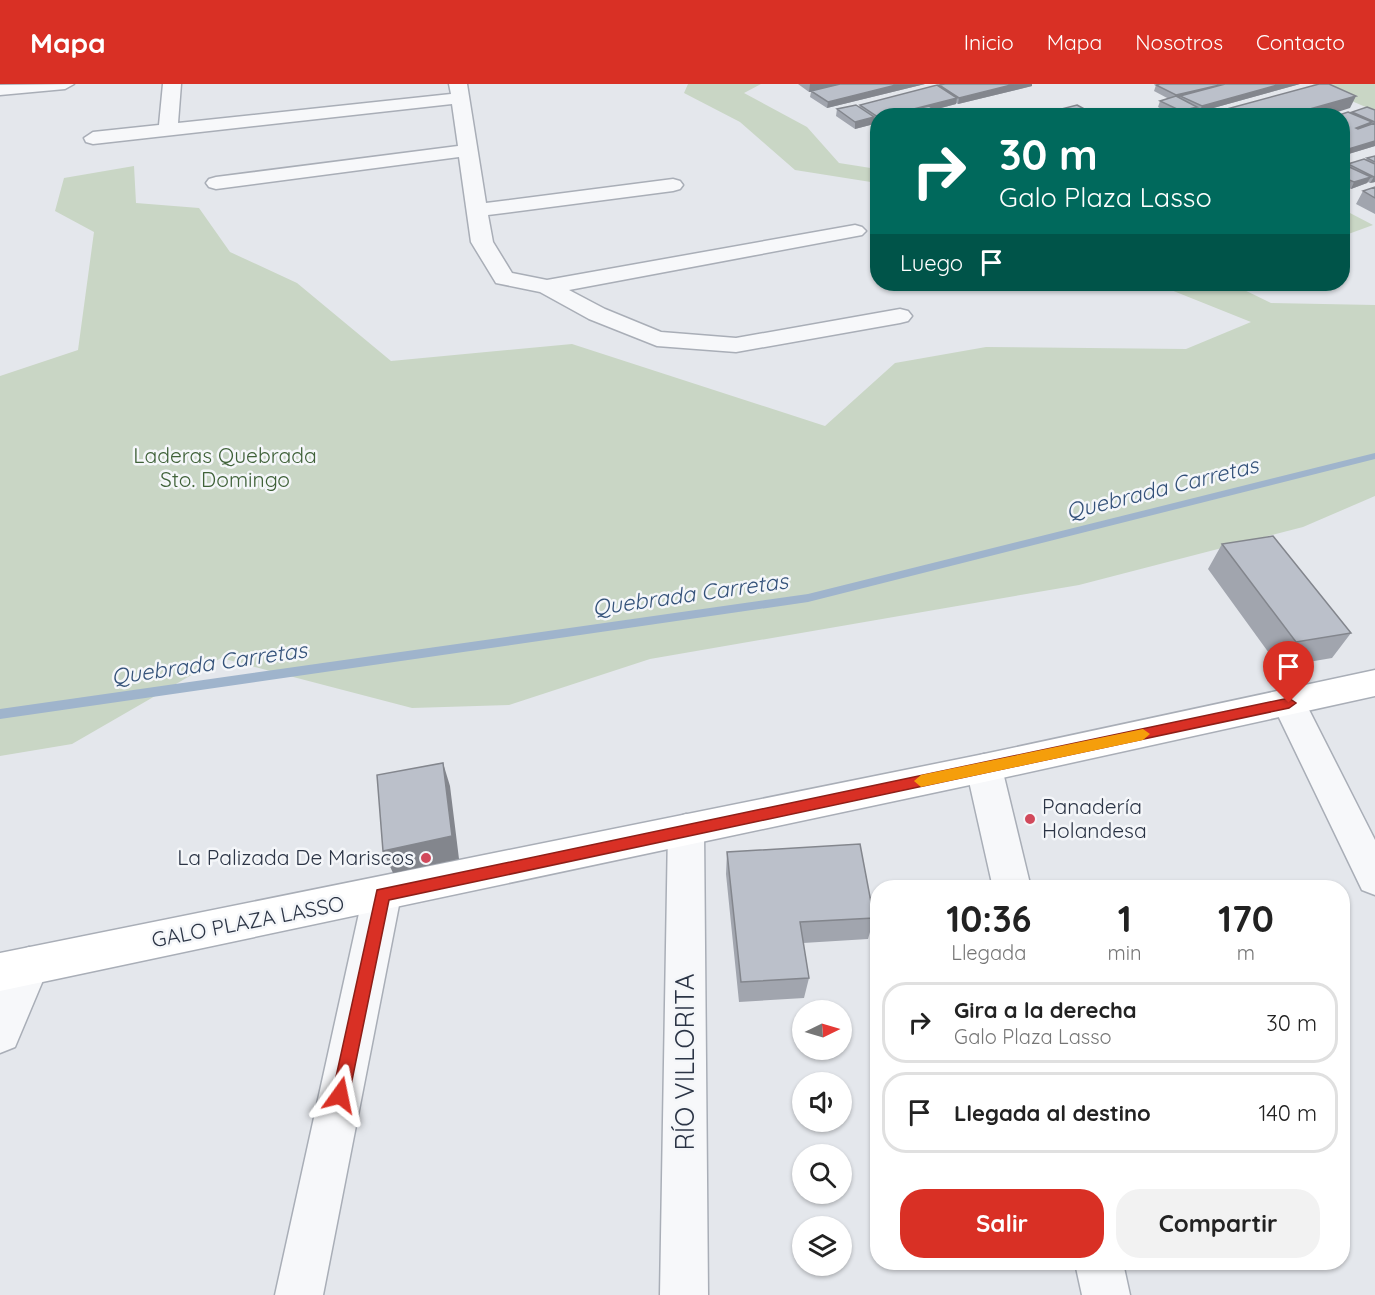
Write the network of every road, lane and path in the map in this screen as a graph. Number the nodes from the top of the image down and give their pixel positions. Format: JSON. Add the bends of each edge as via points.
{"nodes":[{"id":1,"x":65,"y":84,"type":"edge"},
{"id":2,"x":172,"y":84,"type":"edge"},
{"id":3,"x":0,"y":90,"type":"edge"},
{"id":4,"x":459,"y":91,"type":"edge"},
{"id":5,"x":168,"y":129,"type":"junction"},
{"id":6,"x":93,"y":138,"type":"dead end"},
{"id":7,"x":468,"y":150,"type":"junction"},
{"id":8,"x":216,"y":183,"type":"dead end"},
{"id":9,"x":673,"y":185,"type":"dead end"},
{"id":10,"x":477,"y":210,"type":"junction"},
{"id":11,"x":855,"y":231,"type":"dead end"},
{"id":12,"x":547,"y":287,"type":"junction"},
{"id":13,"x":900,"y":316,"type":"dead end"},
{"id":14,"x":1375,"y":683,"type":"edge"},
{"id":15,"x":1289,"y":703,"type":"junction"},
{"id":16,"x":984,"y":768,"type":"junction"},
{"id":17,"x":686,"y":830,"type":"junction"},
{"id":18,"x":1375,"y":878,"type":"edge"},
{"id":19,"x":1010,"y":880,"type":"edge"},
{"id":20,"x":382,"y":895,"type":"junction"},
{"id":21,"x":14,"y":969,"type":"edge"},
{"id":22,"x":0,"y":1032,"type":"edge"},
{"id":23,"x":1101,"y":1270,"type":"edge"},
{"id":24,"x":299,"y":1295,"type":"edge"},
{"id":25,"x":684,"y":1295,"type":"edge"},
{"id":26,"x":1106,"y":1295,"type":"edge"}],
"edges":[{"from":1,"to":3,"type":"street"},
{"from":2,"to":5,"type":"street"},
{"from":4,"to":5,"type":"street"},
{"from":4,"to":7,"type":"street"},
{"from":5,"to":6,"type":"street"},
{"from":7,"to":8,"type":"street"},
{"from":7,"to":10,"type":"street"},
{"from":9,"to":10,"type":"street"},
{"from":10,"to":12,"type":"street","via":[[482,242],[504,278]]},
{"from":11,"to":12,"type":"street"},
{"from":12,"to":13,"type":"street","via":[[597,314],[657,339],[736,345]]},
{"from":14,"to":15,"type":"street","name":"GALO PLAZA LASSO"},
{"from":15,"to":16,"type":"street","name":"GALO PLAZA LASSO"},
{"from":15,"to":18,"type":"street"},
{"from":16,"to":17,"type":"street","name":"GALO PLAZA LASSO"},
{"from":16,"to":19,"type":"street"},
{"from":17,"to":20,"type":"street","name":"GALO PLAZA LASSO"},
{"from":17,"to":25,"type":"street","name":"RÍO VILLORITA"},
{"from":20,"to":21,"type":"street","name":"GALO PLAZA LASSO"},
{"from":20,"to":24,"type":"street"},
{"from":21,"to":22,"type":"street"},
{"from":23,"to":26,"type":"street"}]}
